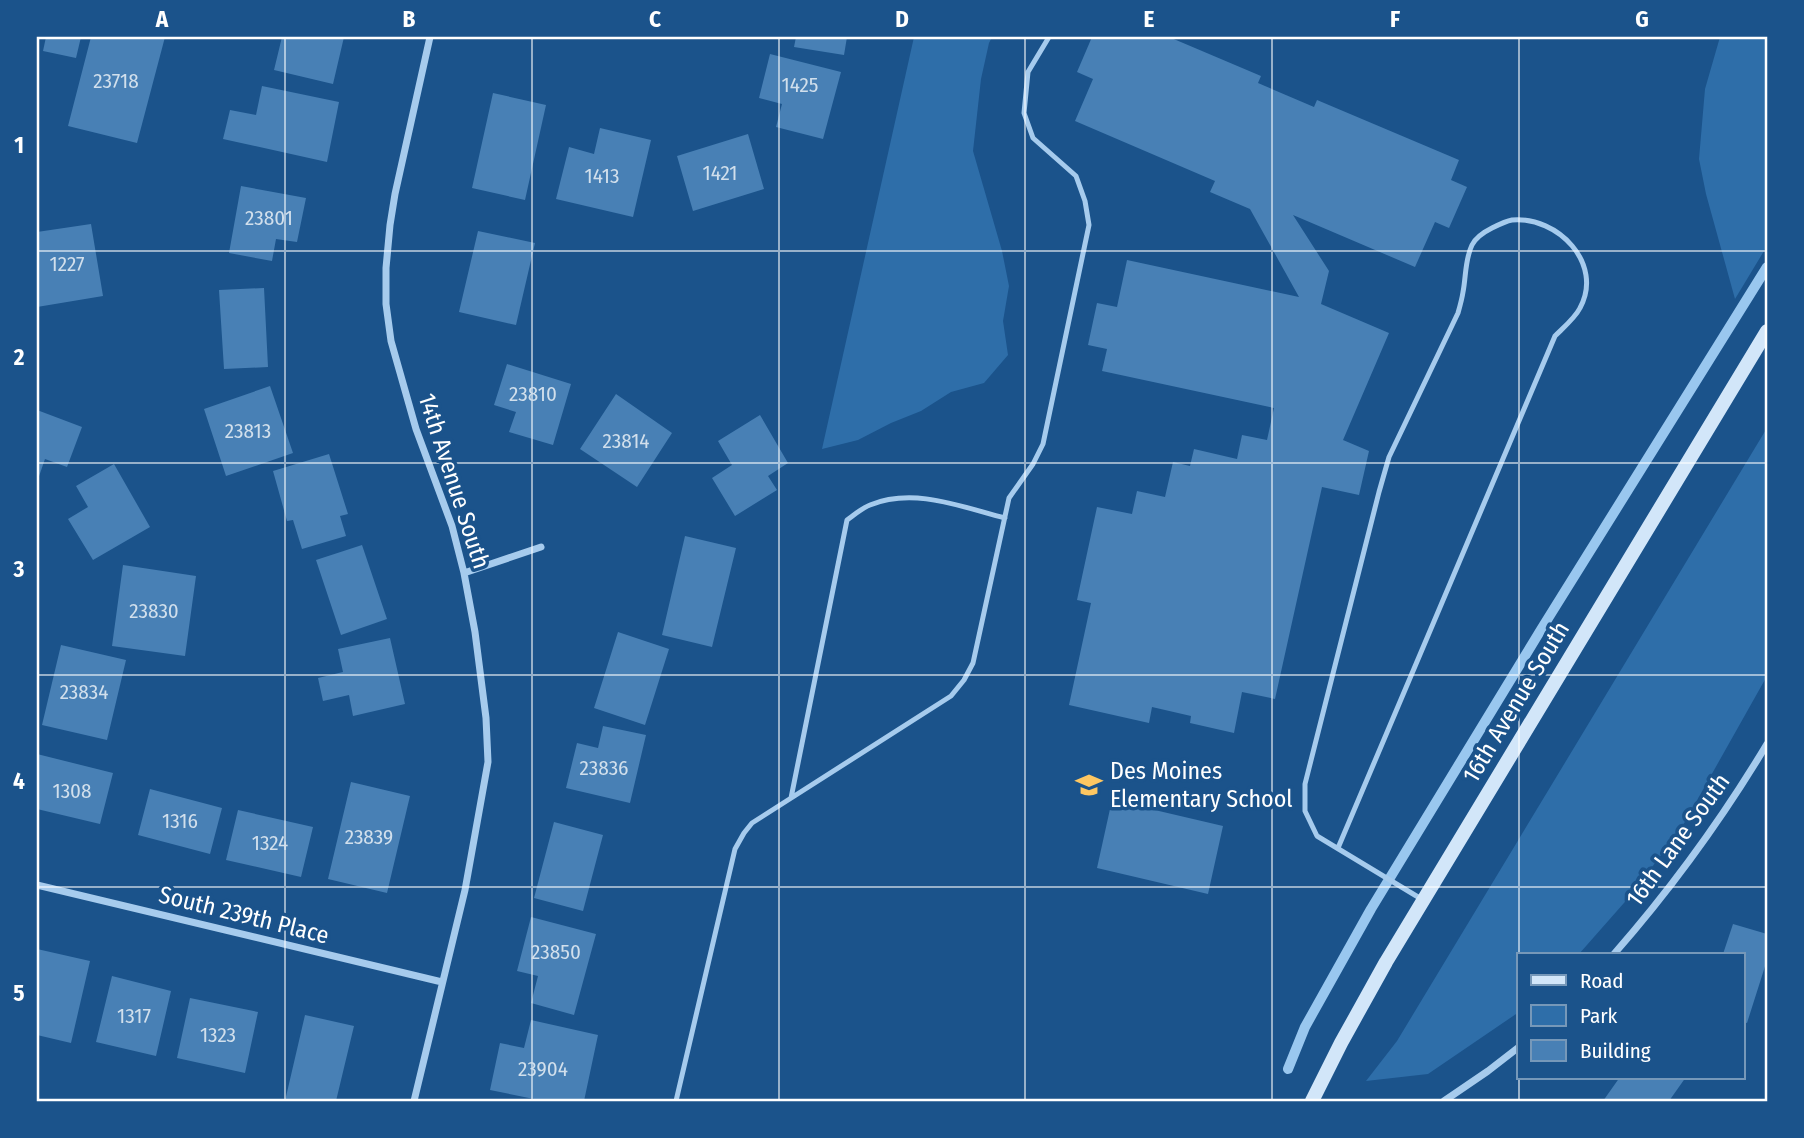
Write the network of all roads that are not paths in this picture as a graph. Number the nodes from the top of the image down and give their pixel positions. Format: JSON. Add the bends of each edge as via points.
{"nodes":[{"id":1,"x":430,"y":37,"type":"edge"},
{"id":2,"x":1049,"y":37,"type":"edge"},
{"id":3,"x":1767,"y":331,"type":"edge"},
{"id":4,"x":1005,"y":518,"type":"junction"},
{"id":5,"x":541,"y":547,"type":"dead end"},
{"id":6,"x":464,"y":573,"type":"junction"},
{"id":7,"x":1767,"y":744,"type":"edge"},
{"id":8,"x":791,"y":798,"type":"junction"},
{"id":9,"x":1338,"y":848,"type":"junction"},
{"id":10,"x":37,"y":885,"type":"edge"},
{"id":11,"x":1423,"y":900,"type":"junction"},
{"id":12,"x":1615,"y":953,"type":"edge"},
{"id":13,"x":442,"y":982,"type":"junction"},
{"id":14,"x":1517,"y":1049,"type":"edge"},
{"id":15,"x":414,"y":1101,"type":"edge"},
{"id":16,"x":676,"y":1101,"type":"edge"},
{"id":17,"x":1312,"y":1101,"type":"edge"},
{"id":18,"x":1444,"y":1101,"type":"edge"}],
"edges":[{"from":1,"to":6,"type":"street","name":"14th Avenue South","via":[[395,194],[386,304],[391,341],[416,429]]},
{"from":2,"to":4,"type":"lane","via":[[1028,72],[1024,113],[1033,138],[1076,176],[1089,225],[1043,444],[1009,498]]},
{"from":3,"to":11,"type":"main road","name":"16th Avenue South"},
{"from":4,"to":8,"type":"lane","via":[[972,663],[964,680],[951,696]]},
{"from":4,"to":8,"type":"lane","via":[[920,497],[892,498],[847,520]]},
{"from":5,"to":6,"type":"street"},
{"from":6,"to":13,"type":"street","name":"14th Avenue South","via":[[486,718],[488,762],[465,890]]},
{"from":7,"to":12,"type":"street","name":"16th Lane South","via":[[1697,851]]},
{"from":8,"to":16,"type":"lane","via":[[752,823],[735,849]]},
{"from":9,"to":9,"type":"lane","via":[[1555,336],[1580,310],[1587,289],[1584,265],[1573,245],[1536,222],[1511,220],[1480,234],[1472,244],[1458,313],[1390,457],[1305,785],[1305,811],[1317,836]]},
{"from":9,"to":11,"type":"lane"},
{"from":10,"to":13,"type":"street","name":"South 239th Place"},
{"from":11,"to":17,"type":"main road","name":"16th Avenue South"},
{"from":13,"to":15,"type":"street","name":"14th Avenue South"},
{"from":14,"to":18,"type":"street"}]}
